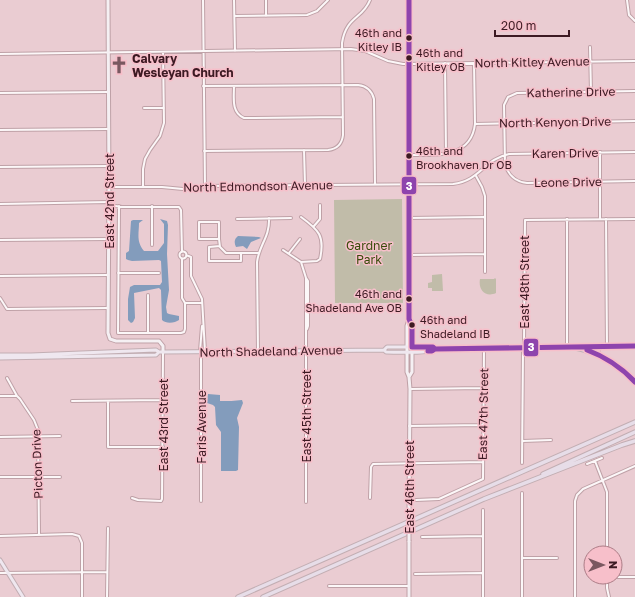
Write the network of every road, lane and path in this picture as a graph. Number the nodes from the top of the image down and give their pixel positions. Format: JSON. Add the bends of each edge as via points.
{"nodes":[{"id":1,"x":108,"y":0,"type":"edge"},
{"id":2,"x":203,"y":0,"type":"edge"},
{"id":3,"x":234,"y":0,"type":"edge"},
{"id":4,"x":266,"y":0,"type":"edge"},
{"id":5,"x":328,"y":0,"type":"edge"},
{"id":6,"x":370,"y":0,"type":"edge"},
{"id":7,"x":409,"y":0,"type":"edge"},
{"id":8,"x":627,"y":0,"type":"edge"},
{"id":9,"x":235,"y":16,"type":"junction"},
{"id":10,"x":266,"y":16,"type":"junction"},
{"id":11,"x":635,"y":21,"type":"edge"},
{"id":12,"x":590,"y":47,"type":"dead end"},
{"id":13,"x":342,"y":50,"type":"junction"},
{"id":14,"x":203,"y":51,"type":"junction"},
{"id":15,"x":235,"y":51,"type":"junction"},
{"id":16,"x":163,"y":52,"type":"junction"},
{"id":17,"x":109,"y":53,"type":"junction"},
{"id":18,"x":0,"y":54,"type":"edge"},
{"id":19,"x":591,"y":61,"type":"junction"},
{"id":20,"x":635,"y":61,"type":"edge"},
{"id":21,"x":445,"y":63,"type":"junction"},
{"id":22,"x":474,"y":63,"type":"junction"},
{"id":23,"x":409,"y":64,"type":"junction"},
{"id":24,"x":343,"y":85,"type":"junction"},
{"id":25,"x":203,"y":86,"type":"junction"},
{"id":26,"x":234,"y":86,"type":"junction"},
{"id":27,"x":635,"y":91,"type":"edge"},
{"id":28,"x":109,"y":92,"type":"junction"},
{"id":29,"x":591,"y":92,"type":"junction"},
{"id":30,"x":0,"y":93,"type":"edge"},
{"id":31,"x":508,"y":97,"type":"joint"},
{"id":32,"x":144,"y":108,"type":"dead end"},
{"id":33,"x":164,"y":108,"type":"junction"},
{"id":34,"x":343,"y":117,"type":"junction"},
{"id":35,"x":635,"y":121,"type":"edge"},
{"id":36,"x":504,"y":123,"type":"junction"},
{"id":37,"x":475,"y":124,"type":"junction"},
{"id":38,"x":109,"y":129,"type":"junction"},
{"id":39,"x":0,"y":130,"type":"edge"},
{"id":40,"x":304,"y":150,"type":"junction"},
{"id":41,"x":204,"y":151,"type":"junction"},
{"id":42,"x":600,"y":152,"type":"junction"},
{"id":43,"x":635,"y":152,"type":"edge"},
{"id":44,"x":446,"y":154,"type":"junction"},
{"id":45,"x":408,"y":155,"type":"junction"},
{"id":46,"x":504,"y":155,"type":"junction"},
{"id":47,"x":109,"y":166,"type":"junction"},
{"id":48,"x":0,"y":167,"type":"edge"},
{"id":49,"x":476,"y":176,"type":"junction"},
{"id":50,"x":635,"y":181,"type":"edge"},
{"id":51,"x":600,"y":182,"type":"junction"},
{"id":52,"x":375,"y":184,"type":"junction"},
{"id":53,"x":408,"y":184,"type":"junction"},
{"id":54,"x":304,"y":185,"type":"junction"},
{"id":55,"x":205,"y":186,"type":"junction"},
{"id":56,"x":109,"y":187,"type":"junction"},
{"id":57,"x":143,"y":187,"type":"junction"},
{"id":58,"x":0,"y":204,"type":"edge"},
{"id":59,"x":109,"y":204,"type":"junction"},
{"id":60,"x":320,"y":205,"type":"dead end"},
{"id":61,"x":119,"y":206,"type":"junction"},
{"id":62,"x":152,"y":206,"type":"junction"},
{"id":63,"x":301,"y":217,"type":"dead end"},
{"id":64,"x":485,"y":217,"type":"junction"},
{"id":65,"x":269,"y":218,"type":"junction"},
{"id":66,"x":291,"y":218,"type":"dead end"},
{"id":67,"x":408,"y":218,"type":"junction"},
{"id":68,"x":237,"y":219,"type":"dead end"},
{"id":69,"x":567,"y":219,"type":"junction"},
{"id":70,"x":600,"y":219,"type":"junction"},
{"id":71,"x":606,"y":219,"type":"junction"},
{"id":72,"x":635,"y":219,"type":"edge"},
{"id":73,"x":314,"y":226,"type":"junction"},
{"id":74,"x":109,"y":239,"type":"junction"},
{"id":75,"x":219,"y":239,"type":"junction"},
{"id":76,"x":300,"y":239,"type":"dead end"},
{"id":77,"x":0,"y":240,"type":"edge"},
{"id":78,"x":152,"y":245,"type":"dead end"},
{"id":79,"x":220,"y":246,"type":"junction"},
{"id":80,"x":283,"y":250,"type":"dead end"},
{"id":81,"x":182,"y":252,"type":"junction"},
{"id":82,"x":241,"y":253,"type":"junction"},
{"id":83,"x":259,"y":253,"type":"junction"},
{"id":84,"x":288,"y":253,"type":"junction"},
{"id":85,"x":485,"y":254,"type":"junction"},
{"id":86,"x":186,"y":255,"type":"junction"},
{"id":87,"x":408,"y":255,"type":"junction"},
{"id":88,"x":182,"y":259,"type":"junction"},
{"id":89,"x":301,"y":262,"type":"junction"},
{"id":90,"x":159,"y":272,"type":"dead end"},
{"id":91,"x":485,"y":272,"type":"dead end"},
{"id":92,"x":118,"y":273,"type":"junction"},
{"id":93,"x":108,"y":275,"type":"junction"},
{"id":94,"x":0,"y":276,"type":"edge"},
{"id":95,"x":148,"y":295,"type":"dead end"},
{"id":96,"x":0,"y":298,"type":"edge"},
{"id":97,"x":202,"y":302,"type":"junction"},
{"id":98,"x":185,"y":303,"type":"junction"},
{"id":99,"x":108,"y":308,"type":"junction"},
{"id":100,"x":409,"y":319,"type":"junction"},
{"id":101,"x":203,"y":325,"type":"junction"},
{"id":102,"x":148,"y":334,"type":"junction"},
{"id":103,"x":635,"y":346,"type":"edge"},
{"id":104,"x":407,"y":347,"type":"junction"},
{"id":105,"x":412,"y":347,"type":"junction"},
{"id":106,"x":598,"y":347,"type":"junction"},
{"id":107,"x":607,"y":347,"type":"junction"},
{"id":108,"x":484,"y":348,"type":"junction"},
{"id":109,"x":523,"y":348,"type":"junction"},
{"id":110,"x":569,"y":348,"type":"junction"},
{"id":111,"x":435,"y":349,"type":"junction"},
{"id":112,"x":384,"y":350,"type":"junction"},
{"id":113,"x":258,"y":351,"type":"junction"},
{"id":114,"x":307,"y":351,"type":"junction"},
{"id":115,"x":412,"y":351,"type":"junction"},
{"id":116,"x":163,"y":352,"type":"junction"},
{"id":117,"x":201,"y":352,"type":"junction"},
{"id":118,"x":205,"y":352,"type":"junction"},
{"id":119,"x":407,"y":352,"type":"junction"},
{"id":120,"x":598,"y":354,"type":"junction"},
{"id":121,"x":0,"y":355,"type":"edge"},
{"id":122,"x":11,"y":357,"type":"junction"},
{"id":123,"x":0,"y":358,"type":"edge"},
{"id":124,"x":410,"y":377,"type":"junction"},
{"id":125,"x":6,"y":378,"type":"dead end"},
{"id":126,"x":635,"y":382,"type":"edge"},
{"id":127,"x":483,"y":388,"type":"junction"},
{"id":128,"x":410,"y":389,"type":"junction"},
{"id":129,"x":0,"y":396,"type":"edge"},
{"id":130,"x":17,"y":396,"type":"junction"},
{"id":131,"x":163,"y":400,"type":"junction"},
{"id":132,"x":72,"y":401,"type":"dead end"},
{"id":133,"x":108,"y":401,"type":"junction"},
{"id":134,"x":635,"y":422,"type":"edge"},
{"id":135,"x":409,"y":426,"type":"junction"},
{"id":136,"x":483,"y":426,"type":"junction"},
{"id":137,"x":635,"y":432,"type":"edge"},
{"id":138,"x":0,"y":436,"type":"edge"},
{"id":139,"x":38,"y":436,"type":"junction"},
{"id":140,"x":60,"y":436,"type":"dead end"},
{"id":141,"x":522,"y":440,"type":"junction"},
{"id":142,"x":552,"y":440,"type":"dead end"},
{"id":143,"x":635,"y":441,"type":"edge"},
{"id":144,"x":163,"y":447,"type":"junction"},
{"id":145,"x":602,"y":458,"type":"dead end"},
{"id":146,"x":595,"y":461,"type":"junction"},
{"id":147,"x":483,"y":462,"type":"junction"},
{"id":148,"x":522,"y":463,"type":"dead end"},
{"id":149,"x":409,"y":464,"type":"junction"},
{"id":150,"x":587,"y":464,"type":"dead end"},
{"id":151,"x":635,"y":466,"type":"edge"},
{"id":152,"x":60,"y":476,"type":"dead end"},
{"id":153,"x":39,"y":477,"type":"junction"},
{"id":154,"x":0,"y":478,"type":"edge"},
{"id":155,"x":604,"y":480,"type":"junction"},
{"id":156,"x":526,"y":482,"type":"junction"},
{"id":157,"x":522,"y":493,"type":"dead end"},
{"id":158,"x":132,"y":498,"type":"dead end"},
{"id":159,"x":370,"y":498,"type":"dead end"},
{"id":160,"x":416,"y":500,"type":"dead end"},
{"id":161,"x":201,"y":501,"type":"dead end"},
{"id":162,"x":306,"y":502,"type":"dead end"},
{"id":163,"x":483,"y":510,"type":"dead end"},
{"id":164,"x":108,"y":528,"type":"dead end"},
{"id":165,"x":39,"y":535,"type":"junction"},
{"id":166,"x":1,"y":536,"type":"edge"},
{"id":167,"x":422,"y":536,"type":"dead end"},
{"id":168,"x":483,"y":536,"type":"junction"},
{"id":169,"x":607,"y":545,"type":"edge"},
{"id":170,"x":522,"y":558,"type":"junction"},
{"id":171,"x":557,"y":558,"type":"dead end"},
{"id":172,"x":0,"y":560,"type":"edge"},
{"id":173,"x":107,"y":572,"type":"junction"},
{"id":174,"x":0,"y":573,"type":"edge"},
{"id":175,"x":8,"y":573,"type":"junction"},
{"id":176,"x":82,"y":573,"type":"junction"},
{"id":177,"x":483,"y":573,"type":"junction"},
{"id":178,"x":415,"y":574,"type":"dead end"},
{"id":179,"x":623,"y":577,"type":"edge"},
{"id":180,"x":635,"y":577,"type":"edge"},
{"id":181,"x":607,"y":585,"type":"edge"},
{"id":182,"x":329,"y":586,"type":"dead end"},
{"id":183,"x":408,"y":586,"type":"junction"},
{"id":184,"x":23,"y":597,"type":"edge"},
{"id":185,"x":82,"y":597,"type":"edge"},
{"id":186,"x":107,"y":597,"type":"edge"},
{"id":187,"x":238,"y":597,"type":"edge"},
{"id":188,"x":263,"y":597,"type":"edge"},
{"id":189,"x":408,"y":597,"type":"edge"},
{"id":190,"x":483,"y":597,"type":"edge"},
{"id":191,"x":522,"y":597,"type":"edge"},
{"id":192,"x":575,"y":597,"type":"edge"},
{"id":193,"x":609,"y":597,"type":"edge"}],
"edges":[{"from":1,"to":17,"type":"street","name":"East 42nd Street"},
{"from":2,"to":14,"type":"street"},
{"from":3,"to":9,"type":"street"},
{"from":4,"to":10,"type":"street"},
{"from":5,"to":10,"type":"street","via":[[310,14]]},
{"from":6,"to":13,"type":"street","via":[[365,10],[346,28]]},
{"from":7,"to":23,"type":"street","name":"East 46th Street"},
{"from":8,"to":11,"type":"street","via":[[628,12]]},
{"from":9,"to":10,"type":"street"},
{"from":9,"to":15,"type":"street"},
{"from":12,"to":19,"type":"street"},
{"from":13,"to":15,"type":"street","name":"North Kitley Avenue"},
{"from":13,"to":23,"type":"street","name":"North Kitley Avenue","via":[[361,50],[389,62]]},
{"from":13,"to":24,"type":"street"},
{"from":14,"to":15,"type":"street","name":"North Kitley Avenue"},
{"from":14,"to":16,"type":"street","name":"North Kitley Avenue"},
{"from":14,"to":25,"type":"street"},
{"from":16,"to":17,"type":"street","name":"North Kitley Avenue"},
{"from":16,"to":33,"type":"street"},
{"from":17,"to":18,"type":"street","name":"North Kitley Avenue"},
{"from":17,"to":28,"type":"street","name":"East 42nd Street"},
{"from":19,"to":20,"type":"street","name":"North Kitley Avenue"},
{"from":19,"to":22,"type":"street","name":"North Kitley Avenue"},
{"from":19,"to":29,"type":"street"},
{"from":21,"to":22,"type":"street","name":"North Kitley Avenue"},
{"from":21,"to":23,"type":"street","name":"North Kitley Avenue"},
{"from":21,"to":44,"type":"street"},
{"from":22,"to":37,"type":"street"},
{"from":23,"to":45,"type":"street","name":"East 46th Street"},
{"from":24,"to":26,"type":"street"},
{"from":24,"to":34,"type":"street"},
{"from":24,"to":52,"type":"street","via":[[361,85],[369,89],[374,100]]},
{"from":25,"to":26,"type":"street"},
{"from":25,"to":41,"type":"street"},
{"from":26,"to":34,"type":"street","via":[[234,108],[243,118]]},
{"from":27,"to":29,"type":"street","name":"Katherine Drive"},
{"from":28,"to":30,"type":"street"},
{"from":28,"to":38,"type":"street","name":"East 42nd Street"},
{"from":29,"to":31,"type":"street","name":"Katherine Drive","via":[[517,93]]},
{"from":31,"to":36,"type":"street","name":"Leone Drive","via":[[504,105]]},
{"from":32,"to":33,"type":"street"},
{"from":33,"to":57,"type":"street","via":[[161,134],[144,163]]},
{"from":34,"to":40,"type":"street","via":[[343,135],[339,145],[330,150]]},
{"from":35,"to":36,"type":"street","name":"North Kenyon Drive"},
{"from":36,"to":37,"type":"street","name":"North Kenyon Drive"},
{"from":36,"to":46,"type":"street","name":"Leone Drive"},
{"from":37,"to":44,"type":"street","via":[[472,136],[465,145],[455,152]]},
{"from":38,"to":39,"type":"street"},
{"from":38,"to":47,"type":"street","name":"East 42nd Street"},
{"from":40,"to":41,"type":"street"},
{"from":40,"to":54,"type":"street"},
{"from":41,"to":55,"type":"street"},
{"from":42,"to":43,"type":"street","name":"Karen Drive"},
{"from":42,"to":46,"type":"street","name":"Karen Drive"},
{"from":42,"to":51,"type":"street"},
{"from":44,"to":45,"type":"street"},
{"from":45,"to":53,"type":"street","name":"East 46th Street"},
{"from":46,"to":49,"type":"street","name":"Karen Drive","via":[[493,160]]},
{"from":46,"to":51,"type":"street","name":"Leone Drive","via":[[509,173],[521,182]]},
{"from":47,"to":48,"type":"street"},
{"from":47,"to":56,"type":"street","name":"East 42nd Street"},
{"from":49,"to":53,"type":"street","name":"Karen Drive","via":[[454,184]]},
{"from":49,"to":64,"type":"street","via":[[484,190]]},
{"from":50,"to":51,"type":"street","name":"Leone Drive"},
{"from":51,"to":70,"type":"street"},
{"from":52,"to":53,"type":"street","name":"North Edmondson Avenue"},
{"from":52,"to":54,"type":"street","name":"North Edmondson Avenue"},
{"from":53,"to":67,"type":"street","name":"East 46th Street"},
{"from":54,"to":55,"type":"street","name":"North Edmondson Avenue"},
{"from":55,"to":57,"type":"street","name":"North Edmondson Avenue","via":[[183,189]]},
{"from":56,"to":57,"type":"street","name":"North Edmondson Avenue"},
{"from":56,"to":59,"type":"street","name":"East 42nd Street"},
{"from":58,"to":59,"type":"street"},
{"from":59,"to":61,"type":"street"},
{"from":59,"to":74,"type":"street","name":"East 42nd Street"},
{"from":60,"to":73,"type":"street","via":[[320,218]]},
{"from":61,"to":62,"type":"street"},
{"from":61,"to":92,"type":"street","name":"East 42nd Street"},
{"from":62,"to":78,"type":"street"},
{"from":62,"to":81,"type":"street","via":[[177,206],[181,210]]},
{"from":63,"to":73,"type":"street"},
{"from":64,"to":67,"type":"street"},
{"from":64,"to":85,"type":"street"},
{"from":65,"to":66,"type":"street"},
{"from":65,"to":68,"type":"street"},
{"from":65,"to":83,"type":"street","via":[[268,233]]},
{"from":67,"to":87,"type":"street","name":"East 46th Street"},
{"from":69,"to":70,"type":"street"},
{"from":69,"to":109,"type":"street","name":"East 48th Street","via":[[524,220]]},
{"from":69,"to":110,"type":"street"},
{"from":70,"to":71,"type":"street"},
{"from":71,"to":72,"type":"street"},
{"from":71,"to":107,"type":"street"},
{"from":73,"to":89,"type":"street","via":[[321,236],[321,258],[317,261]]},
{"from":74,"to":77,"type":"street"},
{"from":74,"to":93,"type":"street","name":"East 42nd Street"},
{"from":75,"to":75,"type":"street","via":[[199,239],[199,222],[219,222]]},
{"from":75,"to":79,"type":"street"},
{"from":76,"to":84,"type":"street"},
{"from":79,"to":82,"type":"street","via":[[227,253]]},
{"from":79,"to":82,"type":"street","via":[[209,247],[209,261],[242,261]]},
{"from":80,"to":84,"type":"street"},
{"from":81,"to":86,"type":"street"},
{"from":81,"to":88,"type":"street","via":[[179,256]]},
{"from":82,"to":83,"type":"street"},
{"from":83,"to":113,"type":"street"},
{"from":84,"to":89,"type":"street"},
{"from":85,"to":87,"type":"street"},
{"from":85,"to":91,"type":"street"},
{"from":86,"to":88,"type":"street"},
{"from":86,"to":97,"type":"street","name":"Faris Avenue","via":[[190,256],[191,276]]},
{"from":87,"to":100,"type":"street","name":"East 46th Street"},
{"from":88,"to":98,"type":"street","via":[[182,298]]},
{"from":89,"to":114,"type":"street","name":"East 45th Street","via":[[309,289]]},
{"from":90,"to":92,"type":"street"},
{"from":92,"to":102,"type":"street","name":"East 42nd Street","via":[[118,333]]},
{"from":93,"to":94,"type":"street"},
{"from":93,"to":99,"type":"street","name":"East 42nd Street"},
{"from":95,"to":102,"type":"street"},
{"from":96,"to":99,"type":"street","via":[[7,309]]},
{"from":97,"to":98,"type":"street"},
{"from":97,"to":101,"type":"street","name":"Faris Avenue"},
{"from":98,"to":102,"type":"street","via":[[184,332]]},
{"from":99,"to":116,"type":"street","name":"East 42nd Street","via":[[110,339],[159,341],[163,346]]},
{"from":100,"to":104,"type":"street","name":"East 46th Street"},
{"from":100,"to":105,"type":"street","name":"East 46th Street","via":[[412,326]]},
{"from":101,"to":117,"type":"street","name":"Faris Avenue"},
{"from":101,"to":118,"type":"street","name":"Faris Avenue"},
{"from":103,"to":107,"type":"main road","name":"North Shadeland Avenue"},
{"from":104,"to":105,"type":"main road","name":"North Shadeland Avenue"},
{"from":104,"to":112,"type":"main road","name":"North Shadeland Avenue","via":[[386,347]]},
{"from":104,"to":119,"type":"street","name":"East 46th Street"},
{"from":105,"to":111,"type":"main road","name":"North Shadeland Avenue"},
{"from":105,"to":115,"type":"street","name":"East 46th Street"},
{"from":106,"to":107,"type":"main road","name":"North Shadeland Avenue"},
{"from":106,"to":110,"type":"main road","name":"North Shadeland Avenue"},
{"from":106,"to":120,"type":"highway"},
{"from":108,"to":109,"type":"main road","name":"North Shadeland Avenue"},
{"from":108,"to":111,"type":"main road","name":"North Shadeland Avenue"},
{"from":108,"to":127,"type":"street","name":"East 47th Street"},
{"from":109,"to":110,"type":"main road","name":"North Shadeland Avenue"},
{"from":109,"to":141,"type":"street","name":"East 48th Street"},
{"from":110,"to":120,"type":"highway"},
{"from":111,"to":115,"type":"main road","name":"North Shadeland Avenue"},
{"from":112,"to":114,"type":"main road","name":"North Shadeland Avenue"},
{"from":112,"to":119,"type":"main road","name":"North Shadeland Avenue"},
{"from":113,"to":114,"type":"main road","name":"North Shadeland Avenue"},
{"from":113,"to":118,"type":"main road","name":"North Shadeland Avenue"},
{"from":114,"to":162,"type":"street","name":"East 45th Street"},
{"from":115,"to":119,"type":"main road","name":"North Shadeland Avenue"},
{"from":115,"to":124,"type":"street","name":"East 46th Street"},
{"from":116,"to":117,"type":"main road","name":"North Shadeland Avenue"},
{"from":116,"to":122,"type":"main road","name":"North Shadeland Avenue","via":[[136,350]]},
{"from":116,"to":131,"type":"street","name":"East 43rd Street"},
{"from":117,"to":118,"type":"main road","name":"North Shadeland Avenue"},
{"from":117,"to":161,"type":"street","name":"Faris Avenue"},
{"from":119,"to":124,"type":"street","name":"East 46th Street","via":[[407,372]]},
{"from":120,"to":126,"type":"highway","via":[[619,366]]},
{"from":121,"to":122,"type":"main road","name":"North Shadeland Avenue"},
{"from":122,"to":123,"type":"main road","name":"North Shadeland Avenue"},
{"from":124,"to":128,"type":"street","name":"East 46th Street"},
{"from":125,"to":130,"type":"street","name":"Picton Drive"},
{"from":127,"to":128,"type":"street"},
{"from":127,"to":136,"type":"street","name":"East 47th Street"},
{"from":128,"to":135,"type":"street","name":"East 46th Street"},
{"from":129,"to":130,"type":"street"},
{"from":130,"to":139,"type":"street","name":"Picton Drive","via":[[36,423]]},
{"from":131,"to":133,"type":"street"},
{"from":131,"to":144,"type":"street","name":"East 43rd Street"},
{"from":132,"to":133,"type":"street"},
{"from":133,"to":144,"type":"street","via":[[108,447]]},
{"from":134,"to":187,"type":"highway"},
{"from":135,"to":136,"type":"street"},
{"from":135,"to":149,"type":"street","name":"East 46th Street"},
{"from":136,"to":147,"type":"street","name":"East 47th Street"},
{"from":137,"to":156,"type":"highway"},
{"from":138,"to":139,"type":"street"},
{"from":139,"to":140,"type":"street"},
{"from":139,"to":153,"type":"street","name":"Picton Drive"},
{"from":141,"to":142,"type":"street"},
{"from":141,"to":148,"type":"street","name":"East 48th Street"},
{"from":143,"to":156,"type":"highway"},
{"from":144,"to":158,"type":"street","name":"East 43rd Street","via":[[161,501]]},
{"from":145,"to":146,"type":"street"},
{"from":146,"to":150,"type":"street"},
{"from":146,"to":155,"type":"street"},
{"from":147,"to":149,"type":"street"},
{"from":147,"to":160,"type":"street","name":"East 47th Street","via":[[482,479],[438,499]]},
{"from":149,"to":159,"type":"street","via":[[372,464]]},
{"from":149,"to":183,"type":"street","name":"East 46th Street","bridge":true},
{"from":151,"to":155,"type":"street"},
{"from":152,"to":153,"type":"street"},
{"from":153,"to":154,"type":"street"},
{"from":153,"to":165,"type":"street","name":"Picton Drive"},
{"from":155,"to":169,"type":"street","via":[[607,492]]},
{"from":155,"to":192,"type":"street","via":[[583,490],[575,501]]},
{"from":156,"to":188,"type":"highway"},
{"from":157,"to":170,"type":"street"},
{"from":163,"to":168,"type":"street"},
{"from":164,"to":173,"type":"street"},
{"from":165,"to":166,"type":"street"},
{"from":165,"to":176,"type":"street","via":[[75,534],[80,537]]},
{"from":167,"to":168,"type":"street"},
{"from":168,"to":177,"type":"street"},
{"from":170,"to":171,"type":"street"},
{"from":170,"to":191,"type":"street"},
{"from":172,"to":175,"type":"main road"},
{"from":173,"to":176,"type":"street"},
{"from":173,"to":186,"type":"street"},
{"from":174,"to":175,"type":"street"},
{"from":175,"to":176,"type":"street"},
{"from":175,"to":184,"type":"main road"},
{"from":176,"to":185,"type":"street"},
{"from":177,"to":178,"type":"street"},
{"from":177,"to":190,"type":"street"},
{"from":179,"to":180,"type":"street"},
{"from":181,"to":193,"type":"street"},
{"from":182,"to":183,"type":"street"},
{"from":183,"to":189,"type":"street","name":"East 46th Street"}]}
